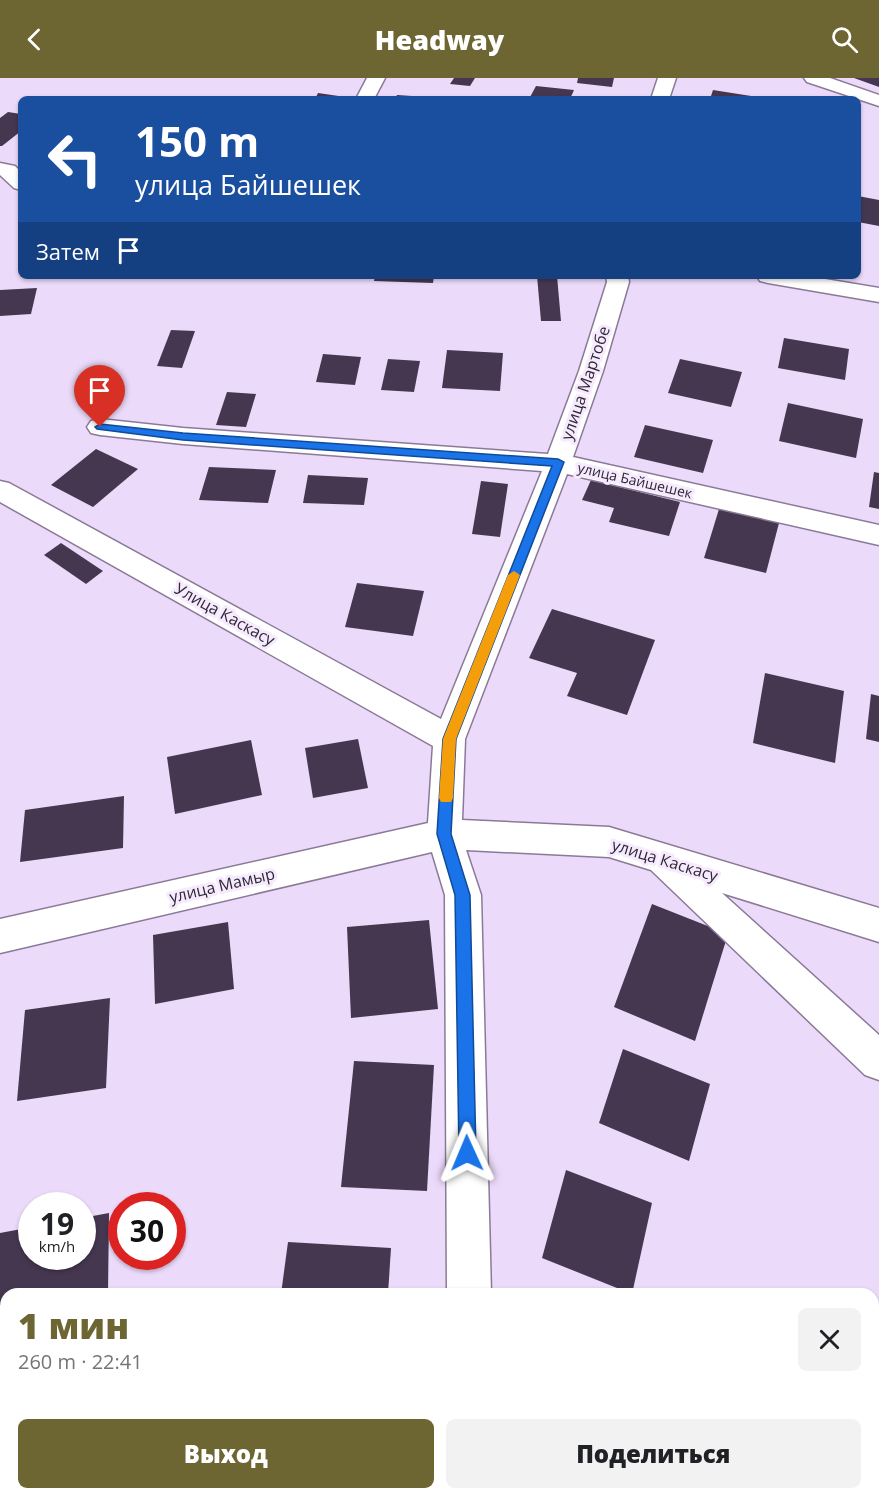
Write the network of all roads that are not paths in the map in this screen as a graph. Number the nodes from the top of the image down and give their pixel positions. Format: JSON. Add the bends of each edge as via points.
{"nodes":[{"id":1,"x":376,"y":78,"type":"edge"},
{"id":2,"x":666,"y":78,"type":"edge"},
{"id":3,"x":813,"y":78,"type":"edge"},
{"id":4,"x":367,"y":96,"type":"edge"},
{"id":5,"x":661,"y":96,"type":"edge"},
{"id":6,"x":879,"y":101,"type":"edge"},
{"id":7,"x":0,"y":169,"type":"edge"},
{"id":8,"x":18,"y":181,"type":"edge"},
{"id":9,"x":618,"y":279,"type":"edge"},
{"id":10,"x":786,"y":279,"type":"edge"},
{"id":11,"x":879,"y":295,"type":"edge"},
{"id":12,"x":100,"y":427,"type":"dead end"},
{"id":13,"x":558,"y":462,"type":"junction"},
{"id":14,"x":0,"y":490,"type":"edge"},
{"id":15,"x":40,"y":512,"type":"junction"},
{"id":16,"x":0,"y":520,"type":"edge"},
{"id":17,"x":879,"y":536,"type":"edge"},
{"id":18,"x":449,"y":739,"type":"junction"},
{"id":19,"x":444,"y":834,"type":"junction"},
{"id":20,"x":659,"y":857,"type":"junction"},
{"id":21,"x":879,"y":925,"type":"edge"},
{"id":22,"x":0,"y":936,"type":"edge"},
{"id":23,"x":879,"y":1061,"type":"edge"},
{"id":24,"x":470,"y":1288,"type":"edge"}],
"edges":[{"from":1,"to":4,"type":"street"},
{"from":2,"to":5,"type":"street"},
{"from":3,"to":6,"type":"street"},
{"from":7,"to":8,"type":"street","via":[[8,170]]},
{"from":9,"to":13,"type":"street","name":"улица Мартобе"},
{"from":10,"to":11,"type":"street"},
{"from":12,"to":13,"type":"street","name":"улица Байшешек"},
{"from":13,"to":17,"type":"street","name":"улица Байшешек"},
{"from":13,"to":18,"type":"street","name":"улица Мартобе"},
{"from":14,"to":15,"type":"street","name":"Улица Каскасу"},
{"from":15,"to":16,"type":"street"},
{"from":15,"to":18,"type":"street","name":"Улица Каскасу"},
{"from":18,"to":19,"type":"street","name":"улица Мартобе"},
{"from":19,"to":20,"type":"street","name":"улица Каскасу","via":[[609,842]]},
{"from":19,"to":22,"type":"street","name":"улица Мамыр"},
{"from":19,"to":24,"type":"street","name":"улица Мартобе","via":[[463,895]]},
{"from":20,"to":21,"type":"street","name":"улица Каскасу"},
{"from":20,"to":23,"type":"street"}]}
